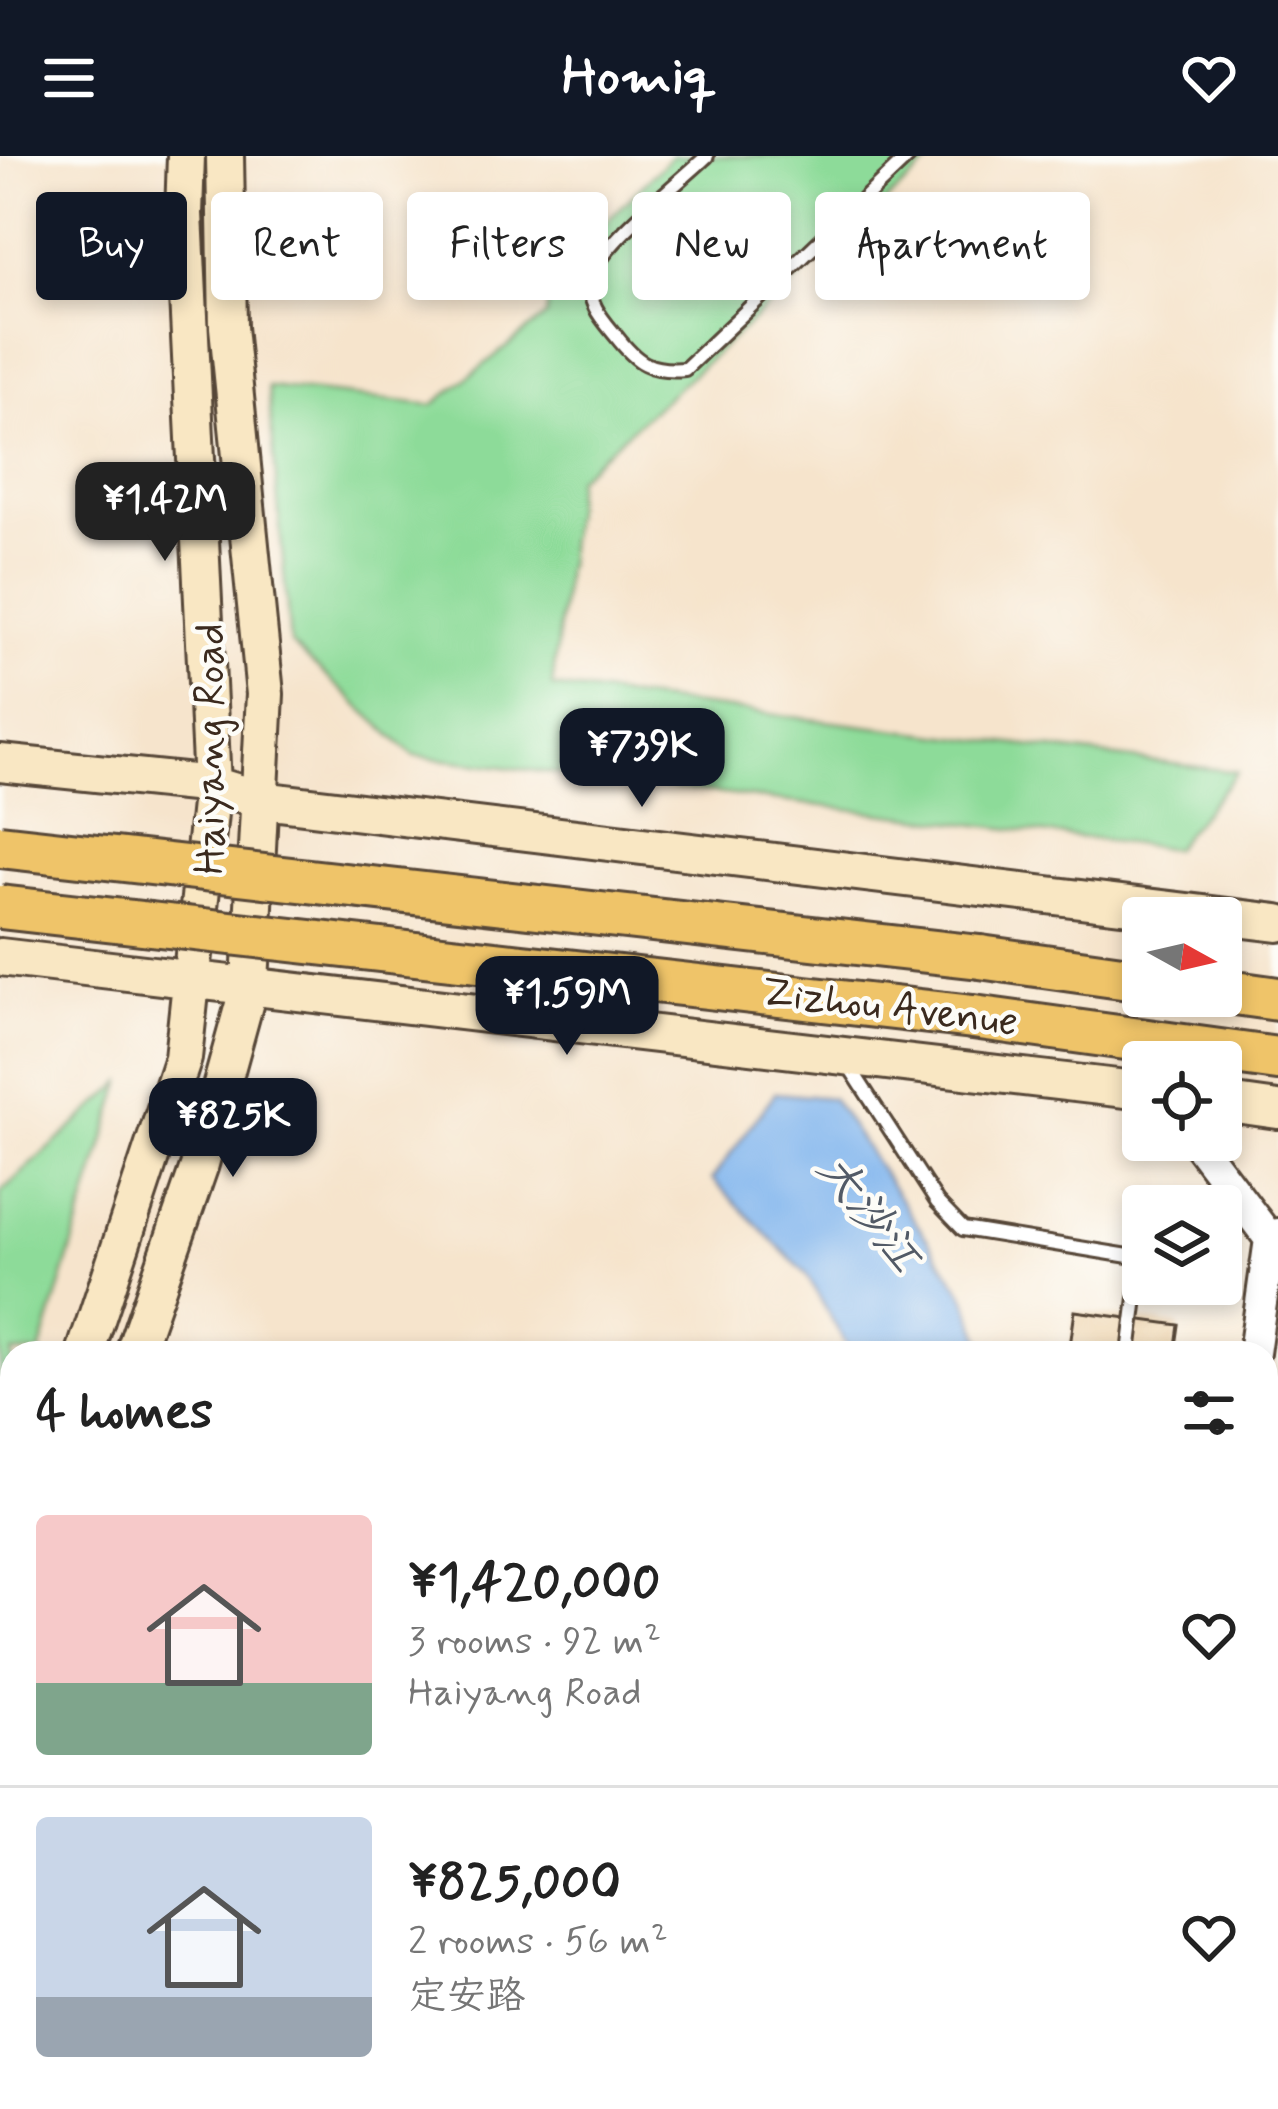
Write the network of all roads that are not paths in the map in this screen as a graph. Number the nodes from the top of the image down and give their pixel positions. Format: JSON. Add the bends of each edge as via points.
{"nodes":[{"id":1,"x":185,"y":156,"type":"edge"},
{"id":2,"x":225,"y":156,"type":"edge"},
{"id":3,"x":707,"y":156,"type":"edge"},
{"id":4,"x":909,"y":156,"type":"edge"},
{"id":5,"x":0,"y":764,"type":"edge"},
{"id":6,"x":212,"y":784,"type":"junction"},
{"id":7,"x":262,"y":800,"type":"junction"},
{"id":8,"x":0,"y":846,"type":"edge"},
{"id":9,"x":0,"y":907,"type":"edge"},
{"id":10,"x":1278,"y":923,"type":"edge"},
{"id":11,"x":0,"y":957,"type":"edge"},
{"id":12,"x":194,"y":976,"type":"junction"},
{"id":13,"x":1122,"y":977,"type":"edge"},
{"id":14,"x":250,"y":983,"type":"junction"},
{"id":15,"x":1242,"y":994,"type":"edge"},
{"id":16,"x":1278,"y":999,"type":"edge"},
{"id":17,"x":842,"y":1055,"type":"junction"},
{"id":18,"x":1278,"y":1059,"type":"edge"},
{"id":19,"x":1122,"y":1088,"type":"edge"},
{"id":20,"x":1242,"y":1105,"type":"edge"},
{"id":21,"x":1278,"y":1110,"type":"edge"},
{"id":22,"x":1213,"y":1161,"type":"edge"},
{"id":23,"x":1274,"y":1237,"type":"edge"},
{"id":24,"x":89,"y":1341,"type":"edge"},
{"id":25,"x":138,"y":1341,"type":"edge"},
{"id":26,"x":1131,"y":1341,"type":"edge"},
{"id":27,"x":1256,"y":1341,"type":"edge"}],
"edges":[{"from":1,"to":6,"type":"main road","name":"Haiyang Road"},
{"from":2,"to":7,"type":"main road","name":"Haiyang Road","via":[[228,327],[265,694]]},
{"from":3,"to":4,"type":"lane","via":[[591,277],[593,307],[635,360],[657,371],[686,369]]},
{"from":5,"to":6,"type":"main road"},
{"from":6,"to":7,"type":"main road"},
{"from":6,"to":12,"type":"main road","name":"Haiyang Road"},
{"from":7,"to":10,"type":"main road"},
{"from":7,"to":14,"type":"main road","name":"Haiyang Road"},
{"from":8,"to":13,"type":"highway","name":"Zizhou Avenue","bridge":true},
{"from":9,"to":18,"type":"highway","name":"Zizhou Avenue","bridge":true},
{"from":11,"to":12,"type":"main road"},
{"from":12,"to":14,"type":"main road"},
{"from":12,"to":24,"type":"main road","name":"Haiyang Road","via":[[183,1058]]},
{"from":14,"to":17,"type":"main road"},
{"from":14,"to":25,"type":"main road","name":"Haiyang Road","via":[[200,1164]]},
{"from":15,"to":16,"type":"highway"},
{"from":17,"to":19,"type":"main road"},
{"from":17,"to":26,"type":"lane","via":[[963,1229],[1141,1258]]},
{"from":20,"to":21,"type":"main road"},
{"from":22,"to":23,"type":"street"},
{"from":23,"to":27,"type":"street"}]}
